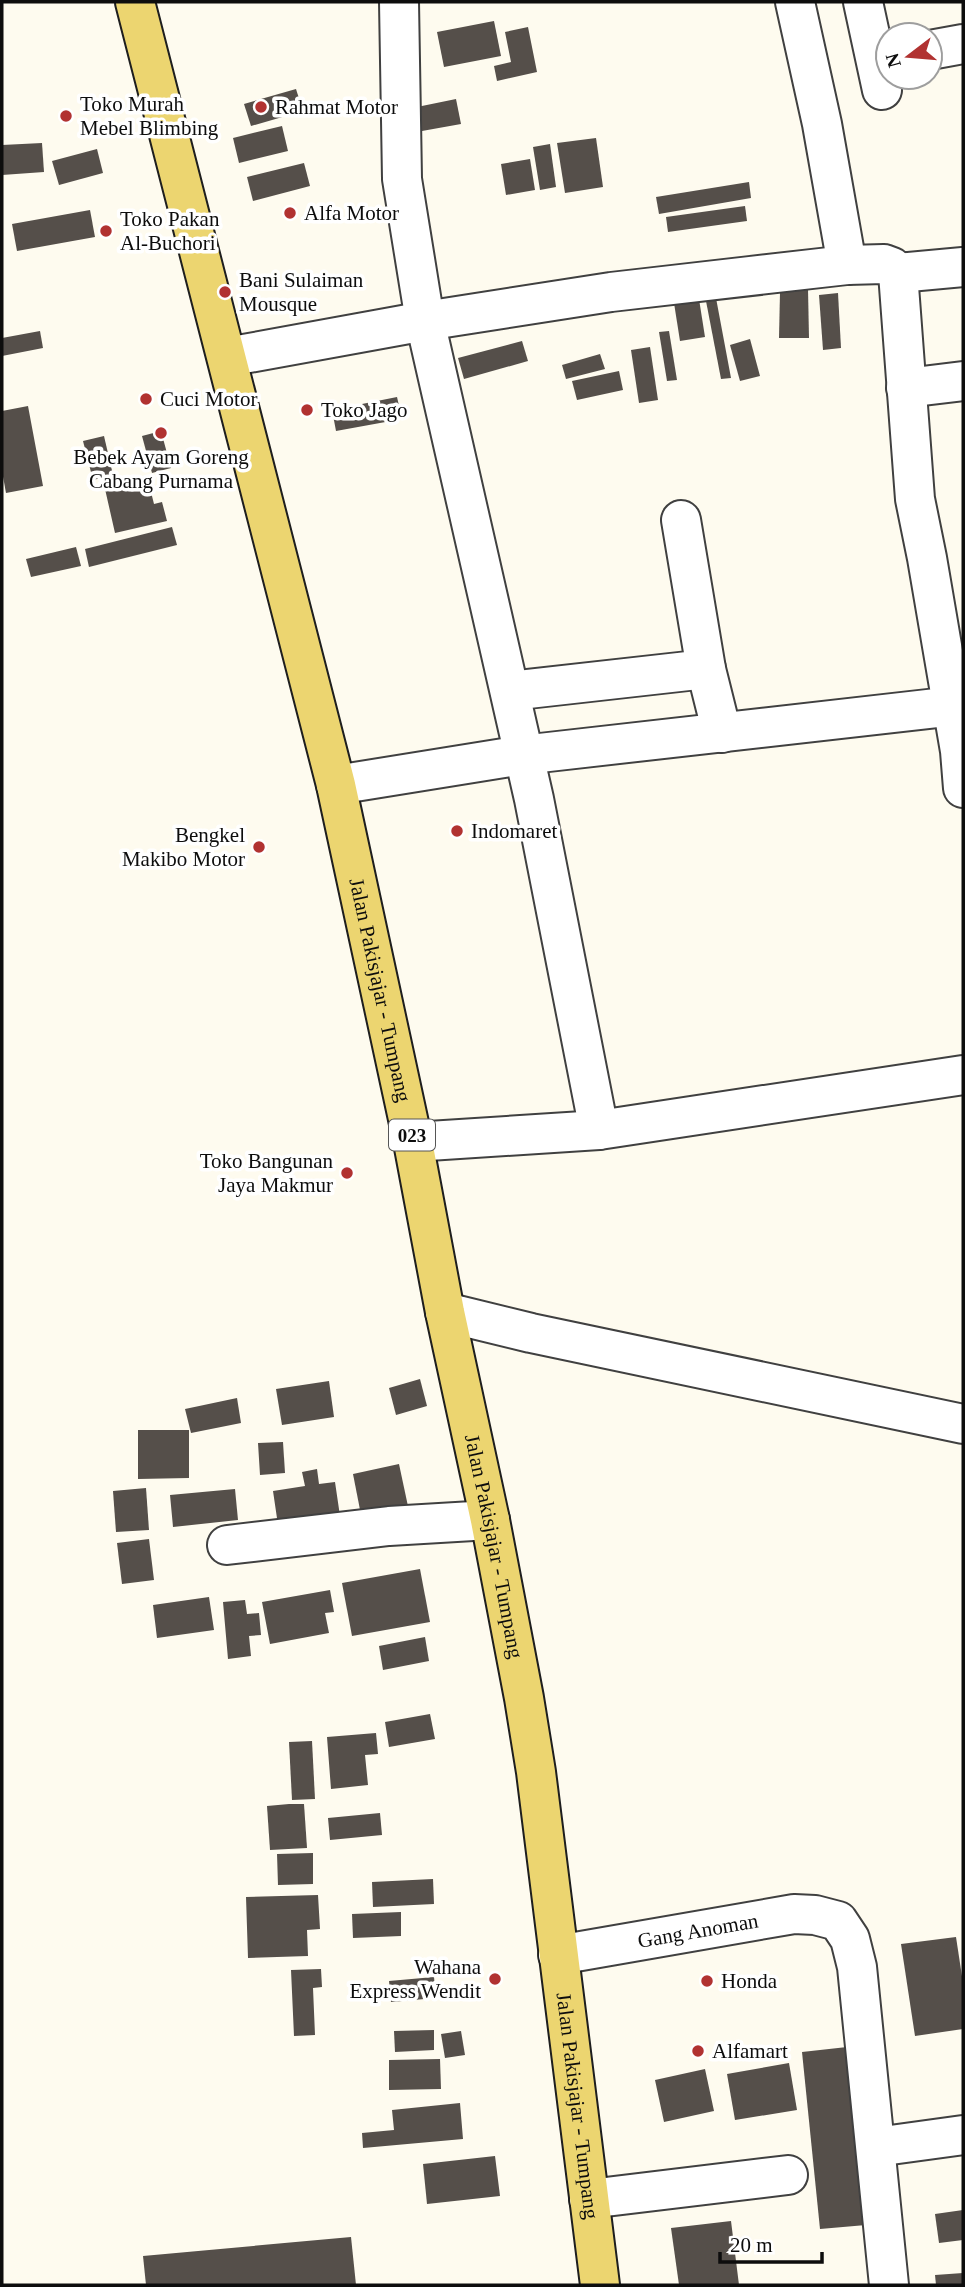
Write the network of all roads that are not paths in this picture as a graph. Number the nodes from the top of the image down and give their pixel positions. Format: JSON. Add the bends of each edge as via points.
{"nodes":[{"id":1,"x":135,"y":2,"type":"edge"},
{"id":2,"x":400,"y":2,"type":"edge"},
{"id":3,"x":795,"y":2,"type":"edge"},
{"id":4,"x":863,"y":2,"type":"edge"},
{"id":5,"x":874,"y":41,"type":"edge"},
{"id":6,"x":963,"y":44,"type":"edge"},
{"id":7,"x":944,"y":47,"type":"edge"},
{"id":8,"x":847,"y":265,"type":"junction"},
{"id":9,"x":963,"y":267,"type":"edge"},
{"id":10,"x":898,"y":273,"type":"junction"},
{"id":11,"x":425,"y":321,"type":"junction"},
{"id":12,"x":227,"y":357,"type":"junction"},
{"id":13,"x":963,"y":381,"type":"edge"},
{"id":14,"x":906,"y":388,"type":"junction"},
{"id":15,"x":681,"y":520,"type":"dead end"},
{"id":16,"x":706,"y":669,"type":"junction"},
{"id":17,"x":510,"y":691,"type":"junction"},
{"id":18,"x":958,"y":706,"type":"edge"},
{"id":19,"x":723,"y":733,"type":"junction"},
{"id":20,"x":522,"y":755,"type":"junction"},
{"id":21,"x":336,"y":785,"type":"junction"},
{"id":22,"x":963,"y":788,"type":"edge"},
{"id":23,"x":963,"y":1075,"type":"edge"},
{"id":24,"x":599,"y":1130,"type":"junction"},
{"id":25,"x":413,"y":1142,"type":"junction"},
{"id":26,"x":445,"y":1312,"type":"junction"},
{"id":27,"x":963,"y":1424,"type":"edge"},
{"id":28,"x":490,"y":1520,"type":"junction"},
{"id":29,"x":227,"y":1545,"type":"dead end"},
{"id":30,"x":558,"y":1955,"type":"junction"},
{"id":31,"x":963,"y":2135,"type":"edge"},
{"id":32,"x":876,"y":2147,"type":"junction"},
{"id":33,"x":788,"y":2175,"type":"dead end"},
{"id":34,"x":589,"y":2199,"type":"junction"},
{"id":35,"x":600,"y":2285,"type":"edge"},
{"id":36,"x":889,"y":2285,"type":"edge"}],
"edges":[{"from":1,"to":12,"type":"main road","name":"Jalan Pakisjajar - Tumpang","number":"023"},
{"from":2,"to":11,"type":"street","via":[[402,179]]},
{"from":3,"to":8,"type":"street"},
{"from":4,"to":5,"type":"street"},
{"from":6,"to":7,"type":"street"},
{"from":8,"to":10,"type":"street","via":[[884,264]]},
{"from":8,"to":11,"type":"street","via":[[611,292]]},
{"from":9,"to":10,"type":"street"},
{"from":10,"to":14,"type":"street"},
{"from":11,"to":12,"type":"street"},
{"from":11,"to":17,"type":"street"},
{"from":12,"to":21,"type":"main road","name":"Jalan Pakisjajar - Tumpang","number":"023"},
{"from":13,"to":14,"type":"street"},
{"from":14,"to":18,"type":"street","via":[[915,499]]},
{"from":15,"to":16,"type":"street"},
{"from":16,"to":17,"type":"street"},
{"from":16,"to":19,"type":"street"},
{"from":17,"to":20,"type":"street"},
{"from":18,"to":19,"type":"street"},
{"from":18,"to":22,"type":"street"},
{"from":19,"to":20,"type":"street"},
{"from":20,"to":21,"type":"street"},
{"from":20,"to":24,"type":"street"},
{"from":21,"to":25,"type":"main road","name":"Jalan Pakisjajar - Tumpang","number":"023"},
{"from":23,"to":24,"type":"street"},
{"from":24,"to":25,"type":"street"},
{"from":25,"to":26,"type":"main road","name":"Jalan Pakisjajar - Tumpang","number":"023"},
{"from":26,"to":27,"type":"street"},
{"from":26,"to":28,"type":"main road","name":"Jalan Pakisjajar - Tumpang","number":"023"},
{"from":28,"to":29,"type":"street","via":[[389,1526]]},
{"from":28,"to":30,"type":"main road","name":"Jalan Pakisjajar - Tumpang","number":"023","via":[[524,1698]]},
{"from":30,"to":32,"type":"street","name":"Gang Anoman","via":[[794,1914],[838,1921],[850,1939],[857,1967]]},
{"from":30,"to":34,"type":"main road","name":"Jalan Pakisjajar - Tumpang","number":"023"},
{"from":31,"to":32,"type":"street"},
{"from":32,"to":36,"type":"street"},
{"from":33,"to":34,"type":"street"},
{"from":34,"to":35,"type":"main road","name":"Jalan Pakisjajar - Tumpang","number":"023"}]}
